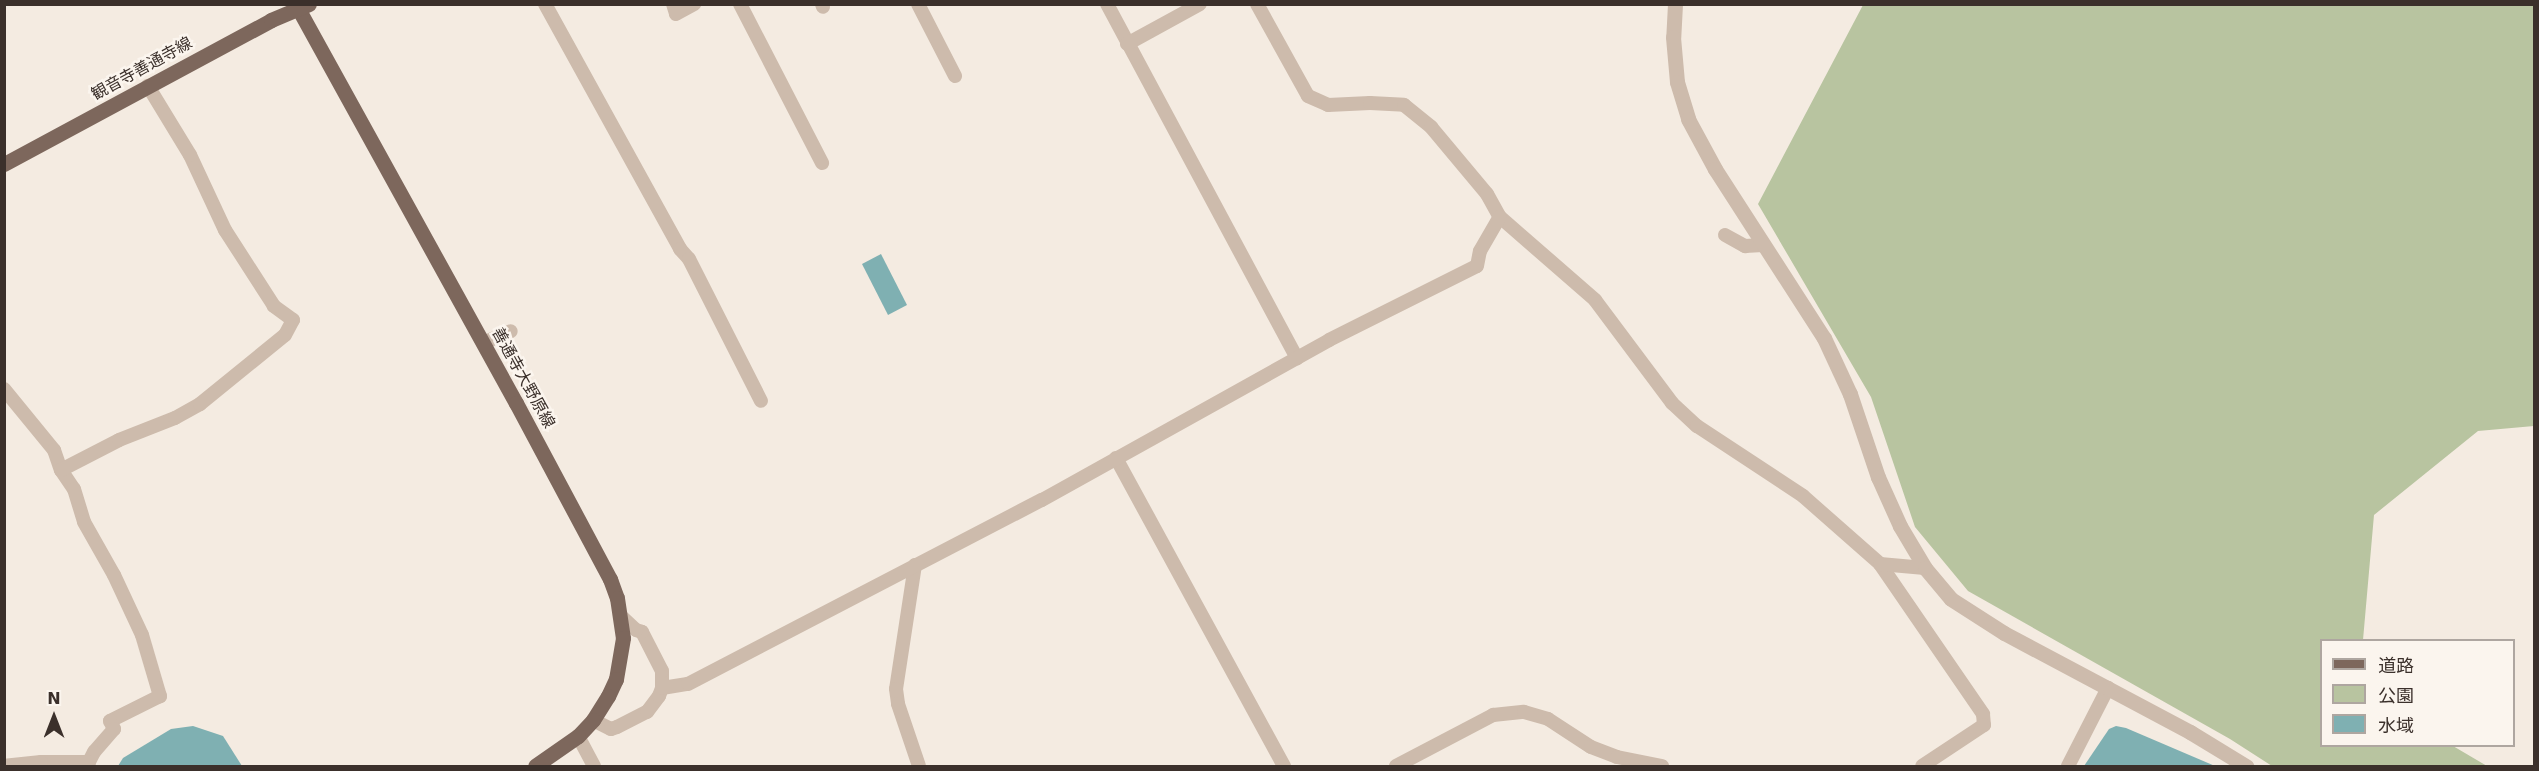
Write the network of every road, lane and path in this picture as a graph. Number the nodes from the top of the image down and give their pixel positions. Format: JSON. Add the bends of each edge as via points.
{"nodes":[{"id":1,"x":545,"y":4,"type":"edge"},
{"id":2,"x":673,"y":4,"type":"edge"},
{"id":3,"x":694,"y":4,"type":"edge"},
{"id":4,"x":741,"y":4,"type":"edge"},
{"id":5,"x":918,"y":4,"type":"edge"},
{"id":6,"x":1107,"y":4,"type":"edge"},
{"id":7,"x":1200,"y":4,"type":"edge"},
{"id":8,"x":1257,"y":4,"type":"edge"},
{"id":9,"x":1675,"y":4,"type":"edge"},
{"id":10,"x":304,"y":7,"type":"edge"},
{"id":11,"x":1127,"y":44,"type":"junction"},
{"id":12,"x":956,"y":76,"type":"dead end"},
{"id":13,"x":148,"y":86,"type":"junction"},
{"id":14,"x":822,"y":163,"type":"dead end"},
{"id":15,"x":4,"y":165,"type":"edge"},
{"id":16,"x":1500,"y":217,"type":"junction"},
{"id":17,"x":1725,"y":235,"type":"dead end"},
{"id":18,"x":1763,"y":245,"type":"junction"},
{"id":19,"x":511,"y":331,"type":"dead end"},
{"id":20,"x":483,"y":343,"type":"junction"},
{"id":21,"x":1297,"y":358,"type":"junction"},
{"id":22,"x":4,"y":389,"type":"edge"},
{"id":23,"x":761,"y":401,"type":"dead end"},
{"id":24,"x":1116,"y":458,"type":"junction"},
{"id":25,"x":61,"y":470,"type":"junction"},
{"id":26,"x":1880,"y":564,"type":"junction"},
{"id":27,"x":915,"y":565,"type":"junction"},
{"id":28,"x":1925,"y":568,"type":"junction"},
{"id":29,"x":620,"y":615,"type":"junction"},
{"id":30,"x":662,"y":688,"type":"junction"},
{"id":31,"x":2108,"y":688,"type":"junction"},
{"id":32,"x":593,"y":720,"type":"junction"},
{"id":33,"x":578,"y":736,"type":"junction"},
{"id":34,"x":5,"y":766,"type":"edge"},
{"id":35,"x":535,"y":766,"type":"edge"},
{"id":36,"x":594,"y":766,"type":"edge"},
{"id":37,"x":919,"y":766,"type":"edge"},
{"id":38,"x":1284,"y":766,"type":"edge"},
{"id":39,"x":1396,"y":766,"type":"edge"},
{"id":40,"x":1662,"y":766,"type":"edge"},
{"id":41,"x":1922,"y":766,"type":"edge"},
{"id":42,"x":2068,"y":766,"type":"edge"},
{"id":43,"x":2246,"y":766,"type":"edge"}],
"edges":[{"from":1,"to":23,"type":"street","via":[[680,249],[689,258]]},
{"from":2,"to":3,"type":"street","via":[[676,14]]},
{"from":4,"to":14,"type":"street"},
{"from":5,"to":12,"type":"street"},
{"from":6,"to":11,"type":"street"},
{"from":7,"to":11,"type":"street"},
{"from":8,"to":16,"type":"street","via":[[1308,96],[1328,105],[1404,105],[1431,127],[1487,194]]},
{"from":9,"to":18,"type":"street","via":[[1677,82],[1688,119]]},
{"from":10,"to":13,"type":"main road","name":"観音寺善通寺線","via":[[271,20]]},
{"from":10,"to":20,"type":"main road","name":"善通寺大野原線"},
{"from":11,"to":21,"type":"street"},
{"from":13,"to":15,"type":"main road","name":"観音寺善通寺線"},
{"from":13,"to":25,"type":"street","via":[[190,155],[225,230],[274,306],[293,320],[285,334],[260,357],[200,404]]},
{"from":16,"to":21,"type":"street","via":[[1480,251],[1477,266]]},
{"from":16,"to":26,"type":"street","via":[[1595,300],[1672,403],[1697,426],[1803,496]]},
{"from":17,"to":18,"type":"street","via":[[1745,246]]},
{"from":18,"to":28,"type":"street","via":[[1824,338],[1850,394],[1878,477]]},
{"from":19,"to":20,"type":"street"},
{"from":20,"to":29,"type":"main road","name":"善通寺大野原線","via":[[610,579]]},
{"from":21,"to":24,"type":"street"},
{"from":22,"to":25,"type":"street","via":[[54,450]]},
{"from":24,"to":27,"type":"street"},
{"from":24,"to":38,"type":"street"},
{"from":25,"to":34,"type":"street","via":[[74,489],[84,522],[142,635],[160,696],[110,721],[114,729],[89,762]]},
{"from":26,"to":28,"type":"street"},
{"from":26,"to":41,"type":"street","via":[[1983,714],[1984,725]]},
{"from":27,"to":30,"type":"street","via":[[688,684]]},
{"from":27,"to":37,"type":"street","via":[[896,689]]},
{"from":28,"to":31,"type":"street","via":[[1951,599],[2004,633]]},
{"from":29,"to":30,"type":"street","via":[[642,632],[662,671]]},
{"from":29,"to":32,"type":"main road","name":"善通寺大野原線","via":[[622,638],[616,679]]},
{"from":30,"to":32,"type":"street","via":[[647,712],[617,727],[611,729]]},
{"from":31,"to":42,"type":"street"},
{"from":31,"to":43,"type":"street"},
{"from":32,"to":33,"type":"main road","name":"善通寺大野原線"},
{"from":33,"to":35,"type":"main road","name":"善通寺大野原線"},
{"from":33,"to":36,"type":"street"},
{"from":39,"to":40,"type":"street","via":[[1493,715],[1524,712],[1548,719],[1591,747]]}]}
